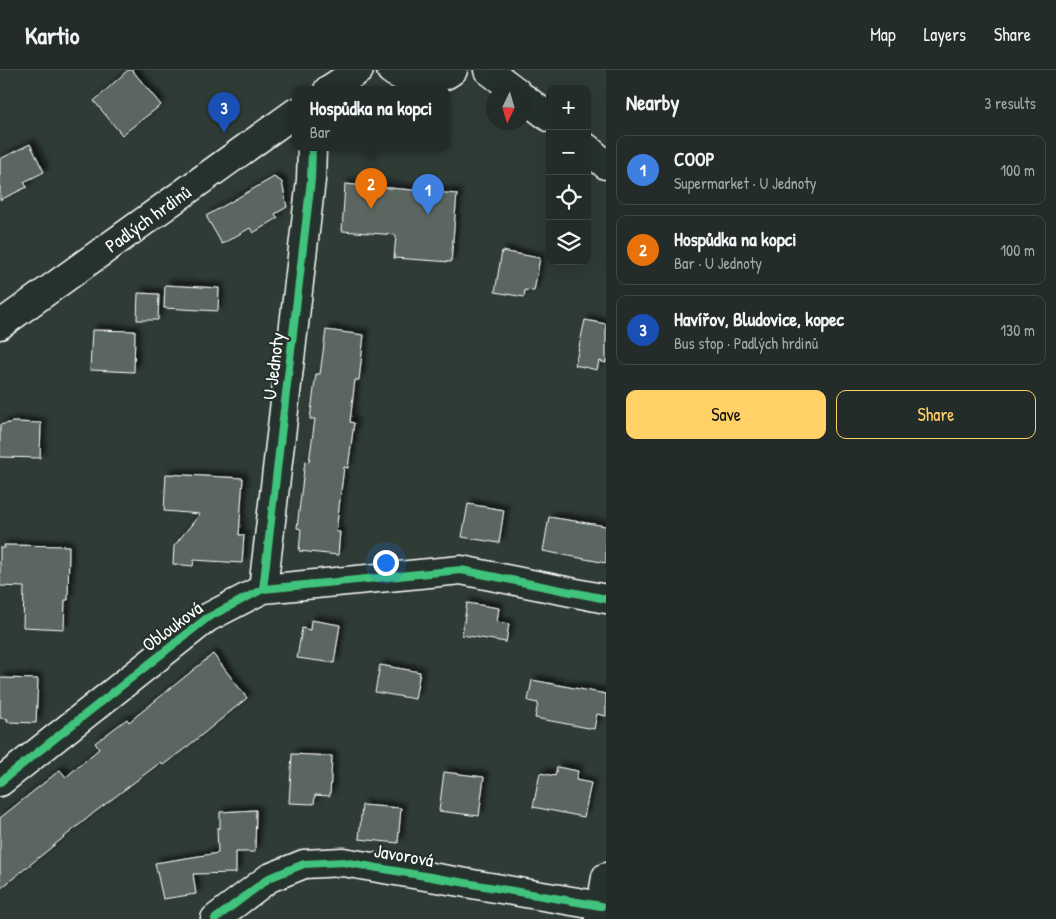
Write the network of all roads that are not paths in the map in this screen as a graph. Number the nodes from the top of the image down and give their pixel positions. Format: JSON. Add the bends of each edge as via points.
{"nodes":[{"id":1,"x":359,"y":70,"type":"edge"},
{"id":2,"x":392,"y":70,"type":"edge"},
{"id":3,"x":453,"y":70,"type":"edge"},
{"id":4,"x":488,"y":70,"type":"edge"},
{"id":5,"x":508,"y":85,"type":"edge"},
{"id":6,"x":334,"y":86,"type":"edge"},
{"id":7,"x":531,"y":103,"type":"edge"},
{"id":8,"x":292,"y":115,"type":"edge"},
{"id":9,"x":546,"y":115,"type":"edge"},
{"id":10,"x":312,"y":151,"type":"edge"},
{"id":11,"x":591,"y":152,"type":"edge"},
{"id":12,"x":606,"y":165,"type":"edge"},
{"id":13,"x":0,"y":324,"type":"edge"},
{"id":14,"x":263,"y":589,"type":"junction"},
{"id":15,"x":606,"y":599,"type":"edge"},
{"id":16,"x":0,"y":782,"type":"edge"},
{"id":17,"x":606,"y":877,"type":"edge"},
{"id":18,"x":600,"y":912,"type":"edge"},
{"id":19,"x":215,"y":919,"type":"edge"}],
"edges":[{"from":1,"to":6,"type":"street"},
{"from":2,"to":3,"type":"street","via":[[398,75],[424,80]]},
{"from":4,"to":5,"type":"street"},
{"from":7,"to":9,"type":"street"},
{"from":8,"to":13,"type":"street","name":"Padlých hrdinů"},
{"from":10,"to":14,"type":"street","name":"U Jednoty"},
{"from":11,"to":12,"type":"street"},
{"from":14,"to":15,"type":"street","name":"Oblouková","via":[[461,570]]},
{"from":14,"to":16,"type":"street","name":"Oblouková","via":[[207,618]]},
{"from":17,"to":18,"type":"street"},
{"from":18,"to":19,"type":"street","name":"Javorová","via":[[343,862],[304,864],[270,878]]}]}
